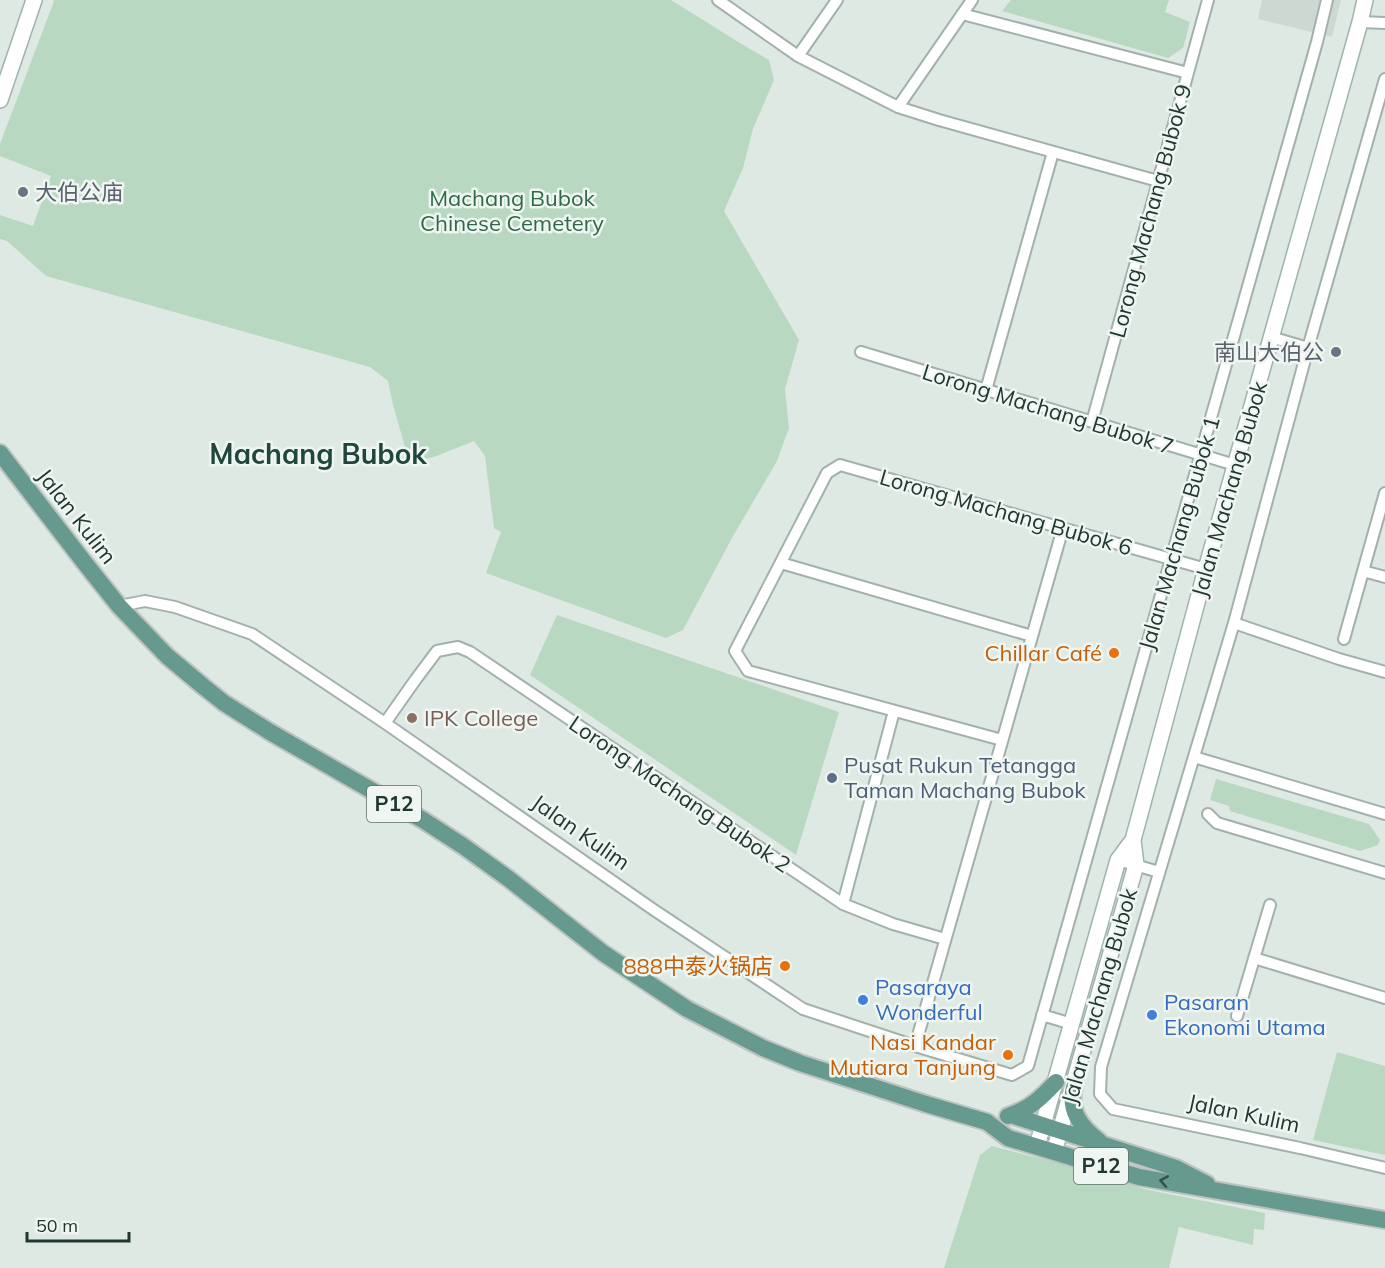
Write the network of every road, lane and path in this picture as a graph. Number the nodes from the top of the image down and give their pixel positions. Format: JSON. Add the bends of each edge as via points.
{"nodes":[{"id":1,"x":34,"y":0,"type":"edge"},
{"id":2,"x":718,"y":0,"type":"edge"},
{"id":3,"x":837,"y":0,"type":"edge"},
{"id":4,"x":972,"y":0,"type":"edge"},
{"id":5,"x":1208,"y":0,"type":"edge"},
{"id":6,"x":1327,"y":0,"type":"edge"},
{"id":7,"x":1365,"y":0,"type":"edge"},
{"id":8,"x":962,"y":14,"type":"junction"},
{"id":9,"x":1360,"y":22,"type":"junction"},
{"id":10,"x":1385,"y":23,"type":"edge"},
{"id":11,"x":798,"y":56,"type":"junction"},
{"id":12,"x":1188,"y":73,"type":"junction"},
{"id":13,"x":1385,"y":79,"type":"edge"},
{"id":14,"x":0,"y":100,"type":"edge"},
{"id":15,"x":898,"y":107,"type":"junction"},
{"id":16,"x":1053,"y":152,"type":"junction"},
{"id":17,"x":1158,"y":181,"type":"junction"},
{"id":18,"x":1271,"y":337,"type":"junction"},
{"id":19,"x":1308,"y":348,"type":"junction"},
{"id":20,"x":861,"y":352,"type":"dead end"},
{"id":21,"x":986,"y":390,"type":"junction"},
{"id":22,"x":1092,"y":422,"type":"junction"},
{"id":23,"x":0,"y":453,"type":"edge"},
{"id":24,"x":1200,"y":455,"type":"junction"},
{"id":25,"x":1235,"y":465,"type":"junction"},
{"id":26,"x":1385,"y":493,"type":"edge"},
{"id":27,"x":1063,"y":528,"type":"junction"},
{"id":28,"x":1171,"y":559,"type":"junction"},
{"id":29,"x":781,"y":563,"type":"junction"},
{"id":30,"x":1206,"y":569,"type":"junction"},
{"id":31,"x":1363,"y":571,"type":"junction"},
{"id":32,"x":1385,"y":577,"type":"edge"},
{"id":33,"x":119,"y":606,"type":"junction"},
{"id":34,"x":1233,"y":623,"type":"junction"},
{"id":35,"x":1032,"y":636,"type":"junction"},
{"id":36,"x":1344,"y":639,"type":"dead end"},
{"id":37,"x":1385,"y":672,"type":"edge"},
{"id":38,"x":894,"y":711,"type":"junction"},
{"id":39,"x":385,"y":723,"type":"junction"},
{"id":40,"x":1002,"y":740,"type":"junction"},
{"id":41,"x":1194,"y":757,"type":"junction"},
{"id":42,"x":1208,"y":814,"type":"dead end"},
{"id":43,"x":1385,"y":814,"type":"edge"},
{"id":44,"x":1133,"y":840,"type":"junction"},
{"id":45,"x":1118,"y":860,"type":"junction"},
{"id":46,"x":1136,"y":865,"type":"junction"},
{"id":47,"x":1384,"y":868,"type":"edge"},
{"id":48,"x":1160,"y":872,"type":"junction"},
{"id":49,"x":843,"y":904,"type":"junction"},
{"id":50,"x":1270,"y":905,"type":"dead end"},
{"id":51,"x":945,"y":939,"type":"junction"},
{"id":52,"x":1254,"y":958,"type":"junction"},
{"id":53,"x":1385,"y":998,"type":"edge"},
{"id":54,"x":1042,"y":1016,"type":"junction"},
{"id":55,"x":1237,"y":1016,"type":"dead end"},
{"id":56,"x":1072,"y":1024,"type":"junction"},
{"id":57,"x":915,"y":1046,"type":"junction"},
{"id":58,"x":1028,"y":1066,"type":"joint"},
{"id":59,"x":1056,"y":1082,"type":"junction"},
{"id":60,"x":1074,"y":1087,"type":"junction"},
{"id":61,"x":1011,"y":1115,"type":"junction"},
{"id":62,"x":987,"y":1122,"type":"junction"},
{"id":63,"x":1043,"y":1126,"type":"junction"},
{"id":64,"x":1060,"y":1131,"type":"junction"},
{"id":65,"x":1103,"y":1144,"type":"junction"},
{"id":66,"x":1037,"y":1146,"type":"junction"},
{"id":67,"x":1054,"y":1152,"type":"junction"},
{"id":68,"x":1385,"y":1168,"type":"edge"},
{"id":69,"x":1221,"y":1191,"type":"junction"},
{"id":70,"x":1385,"y":1220,"type":"edge"}],
"edges":[{"from":1,"to":14,"type":"main road"},
{"from":2,"to":11,"type":"street"},
{"from":3,"to":11,"type":"street"},
{"from":4,"to":8,"type":"street"},
{"from":5,"to":12,"type":"street","name":"Lorong Machang Bubok 9"},
{"from":6,"to":24,"type":"street","name":"Jalan Machang Bubok 1"},
{"from":7,"to":9,"type":"main road","name":"Jalan Machang Bubok"},
{"from":8,"to":12,"type":"street"},
{"from":8,"to":15,"type":"street"},
{"from":9,"to":10,"type":"street"},
{"from":9,"to":18,"type":"main road","name":"Jalan Machang Bubok"},
{"from":11,"to":15,"type":"street"},
{"from":12,"to":17,"type":"street","name":"Lorong Machang Bubok 9"},
{"from":13,"to":19,"type":"street"},
{"from":15,"to":16,"type":"street"},
{"from":16,"to":17,"type":"street"},
{"from":16,"to":21,"type":"street"},
{"from":17,"to":22,"type":"street","name":"Lorong Machang Bubok 9"},
{"from":18,"to":19,"type":"street"},
{"from":18,"to":25,"type":"main road","name":"Jalan Machang Bubok"},
{"from":19,"to":34,"type":"street"},
{"from":20,"to":21,"type":"street","name":"Lorong Machang Bubok 7"},
{"from":21,"to":22,"type":"street","name":"Lorong Machang Bubok 7"},
{"from":22,"to":24,"type":"street","name":"Lorong Machang Bubok 7"},
{"from":23,"to":33,"type":"main road","name":"Jalan Kulim","number":"P12"},
{"from":24,"to":25,"type":"street","name":"Lorong Machang Bubok 7"},
{"from":24,"to":28,"type":"street","name":"Jalan Machang Bubok 1"},
{"from":25,"to":30,"type":"main road","name":"Jalan Machang Bubok"},
{"from":26,"to":31,"type":"street"},
{"from":27,"to":28,"type":"street","name":"Lorong Machang Bubok 6"},
{"from":27,"to":29,"type":"street","name":"Lorong Machang Bubok 6","via":[[840,465],[827,473]]},
{"from":27,"to":35,"type":"street"},
{"from":28,"to":30,"type":"street","name":"Lorong Machang Bubok 6"},
{"from":28,"to":54,"type":"street","name":"Jalan Machang Bubok 1"},
{"from":29,"to":35,"type":"street"},
{"from":29,"to":38,"type":"street","via":[[735,651],[748,671]]},
{"from":30,"to":44,"type":"main road","name":"Jalan Machang Bubok"},
{"from":31,"to":32,"type":"street"},
{"from":31,"to":36,"type":"street"},
{"from":33,"to":39,"type":"street","name":"Jalan Kulim","via":[[146,601],[175,607],[252,634]]},
{"from":33,"to":62,"type":"main road","name":"Jalan Kulim","number":"P12","via":[[167,656],[224,703],[463,846],[603,952],[687,1009],[800,1063]]},
{"from":34,"to":37,"type":"street"},
{"from":34,"to":41,"type":"street"},
{"from":35,"to":40,"type":"street"},
{"from":38,"to":40,"type":"street"},
{"from":38,"to":49,"type":"street"},
{"from":39,"to":49,"type":"street","name":"Lorong Machang Bubok 2","via":[[437,651],[458,647]]},
{"from":39,"to":57,"type":"street","name":"Jalan Kulim","via":[[803,1009]]},
{"from":40,"to":51,"type":"street"},
{"from":41,"to":43,"type":"street"},
{"from":41,"to":48,"type":"street"},
{"from":42,"to":47,"type":"street","via":[[1217,823]]},
{"from":44,"to":45,"type":"main road","name":"Jalan Machang Bubok"},
{"from":44,"to":46,"type":"main road","name":"Jalan Machang Bubok"},
{"from":45,"to":46,"type":"street"},
{"from":45,"to":56,"type":"main road","name":"Jalan Machang Bubok"},
{"from":46,"to":48,"type":"street"},
{"from":46,"to":60,"type":"main road","name":"Jalan Machang Bubok"},
{"from":48,"to":68,"type":"street","name":"Jalan Kulim","via":[[1101,1067],[1100,1094],[1113,1109]]},
{"from":49,"to":51,"type":"street","name":"Lorong Machang Bubok 2"},
{"from":50,"to":52,"type":"street"},
{"from":51,"to":57,"type":"street"},
{"from":52,"to":53,"type":"street"},
{"from":52,"to":55,"type":"street"},
{"from":54,"to":56,"type":"street"},
{"from":54,"to":58,"type":"street","name":"Jalan Machang Bubok 1"},
{"from":56,"to":59,"type":"main road","name":"Jalan Machang Bubok"},
{"from":57,"to":58,"type":"street","name":"Jalan Kulim","via":[[1012,1075]]},
{"from":59,"to":61,"type":"main road","via":[[1028,1108]]},
{"from":59,"to":63,"type":"main road","name":"Jalan Machang Bubok"},
{"from":60,"to":64,"type":"main road","name":"Jalan Machang Bubok"},
{"from":60,"to":65,"type":"main road","via":[[1071,1099],[1081,1124]]},
{"from":61,"to":62,"type":"main road"},
{"from":61,"to":63,"type":"main road","name":"Jalan Kulim","number":"P12"},
{"from":62,"to":66,"type":"main road","name":"Jalan Kulim","number":"P12","via":[[1008,1138]]},
{"from":63,"to":64,"type":"main road","name":"Jalan Kulim","number":"P12"},
{"from":63,"to":66,"type":"main road","name":"Jalan Machang Bubok"},
{"from":64,"to":65,"type":"main road","name":"Jalan Kulim","number":"P12"},
{"from":64,"to":67,"type":"main road","name":"Jalan Machang Bubok"},
{"from":65,"to":69,"type":"main road","name":"Jalan Kulim","number":"P12","via":[[1176,1168]]},
{"from":66,"to":67,"type":"main road","name":"Jalan Kulim","number":"P12"},
{"from":69,"to":67,"type":"main road","name":"Jalan Kulim","number":"P12","one_way":true,"via":[[1139,1177]]},
{"from":69,"to":70,"type":"main road","name":"Jalan Kulim","number":"P12"}]}
